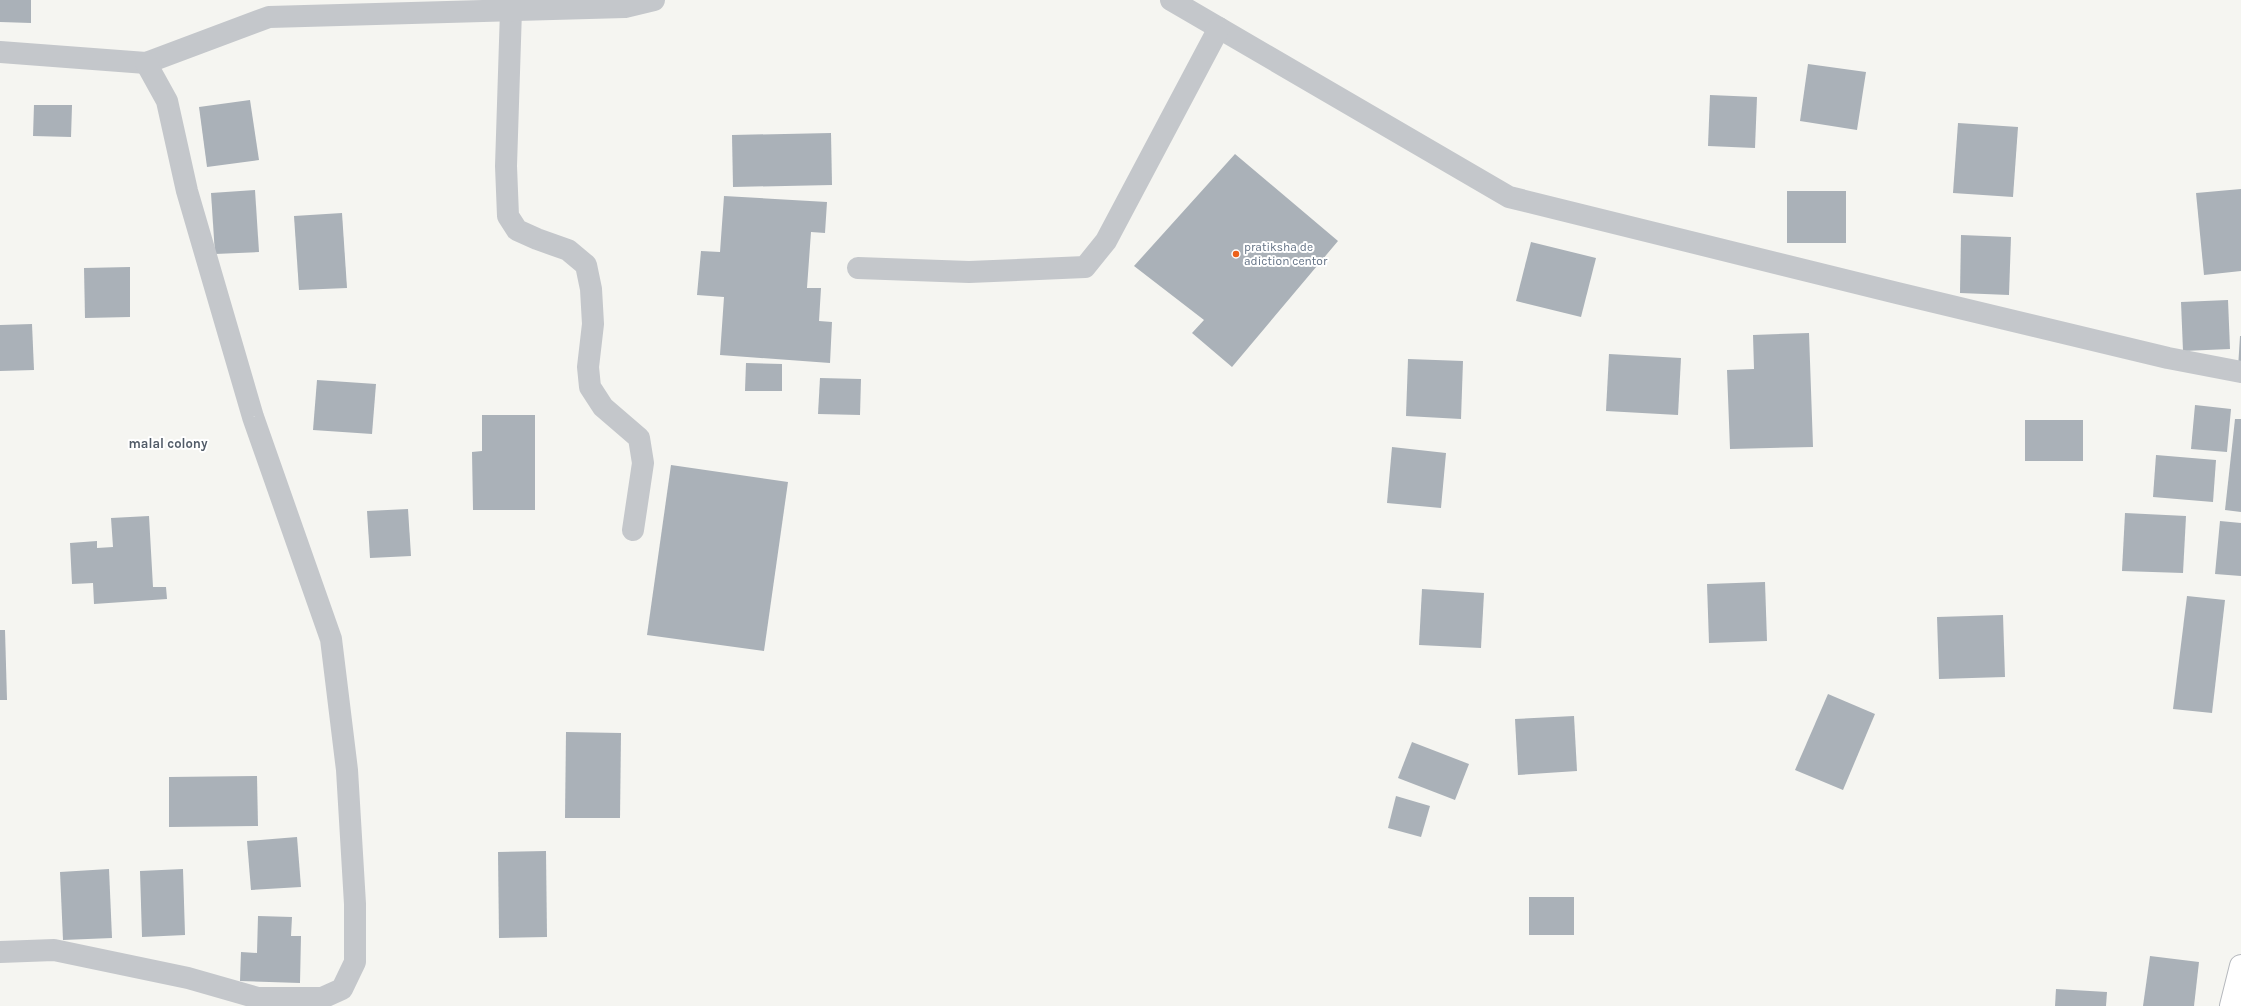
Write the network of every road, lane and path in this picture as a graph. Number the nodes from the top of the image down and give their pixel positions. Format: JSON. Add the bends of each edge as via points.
{"nodes":[{"id":1,"x":654,"y":0,"type":"edge"},
{"id":2,"x":1171,"y":0,"type":"edge"},
{"id":3,"x":511,"y":10,"type":"junction"},
{"id":4,"x":1219,"y":28,"type":"junction"},
{"id":5,"x":0,"y":52,"type":"edge"},
{"id":6,"x":146,"y":62,"type":"junction"},
{"id":7,"x":858,"y":268,"type":"dead end"},
{"id":8,"x":2241,"y":372,"type":"edge"},
{"id":9,"x":634,"y":530,"type":"dead end"},
{"id":10,"x":0,"y":952,"type":"edge"},
{"id":11,"x":2241,"y":966,"type":"edge"},
{"id":12,"x":2231,"y":1006,"type":"edge"}],
"edges":[{"from":1,"to":3,"type":"street","via":[[625,6]]},
{"from":2,"to":4,"type":"street"},
{"from":3,"to":6,"type":"street","via":[[269,17]]},
{"from":3,"to":9,"type":"street","via":[[506,166],[508,216],[517,230],[568,250],[586,266],[591,289],[592,324],[588,367],[590,387],[603,407],[639,438],[643,463]]},
{"from":4,"to":7,"type":"street","via":[[1106,240],[1085,267],[969,272]]},
{"from":4,"to":8,"type":"street","via":[[1509,197],[2168,358]]},
{"from":5,"to":6,"type":"street"},
{"from":6,"to":10,"type":"street","via":[[167,101],[186,191],[253,417],[331,639],[347,770],[355,904],[355,962],[342,989],[322,998],[258,998],[188,978],[54,950]]},
{"from":11,"to":12,"type":"main road"}]}
